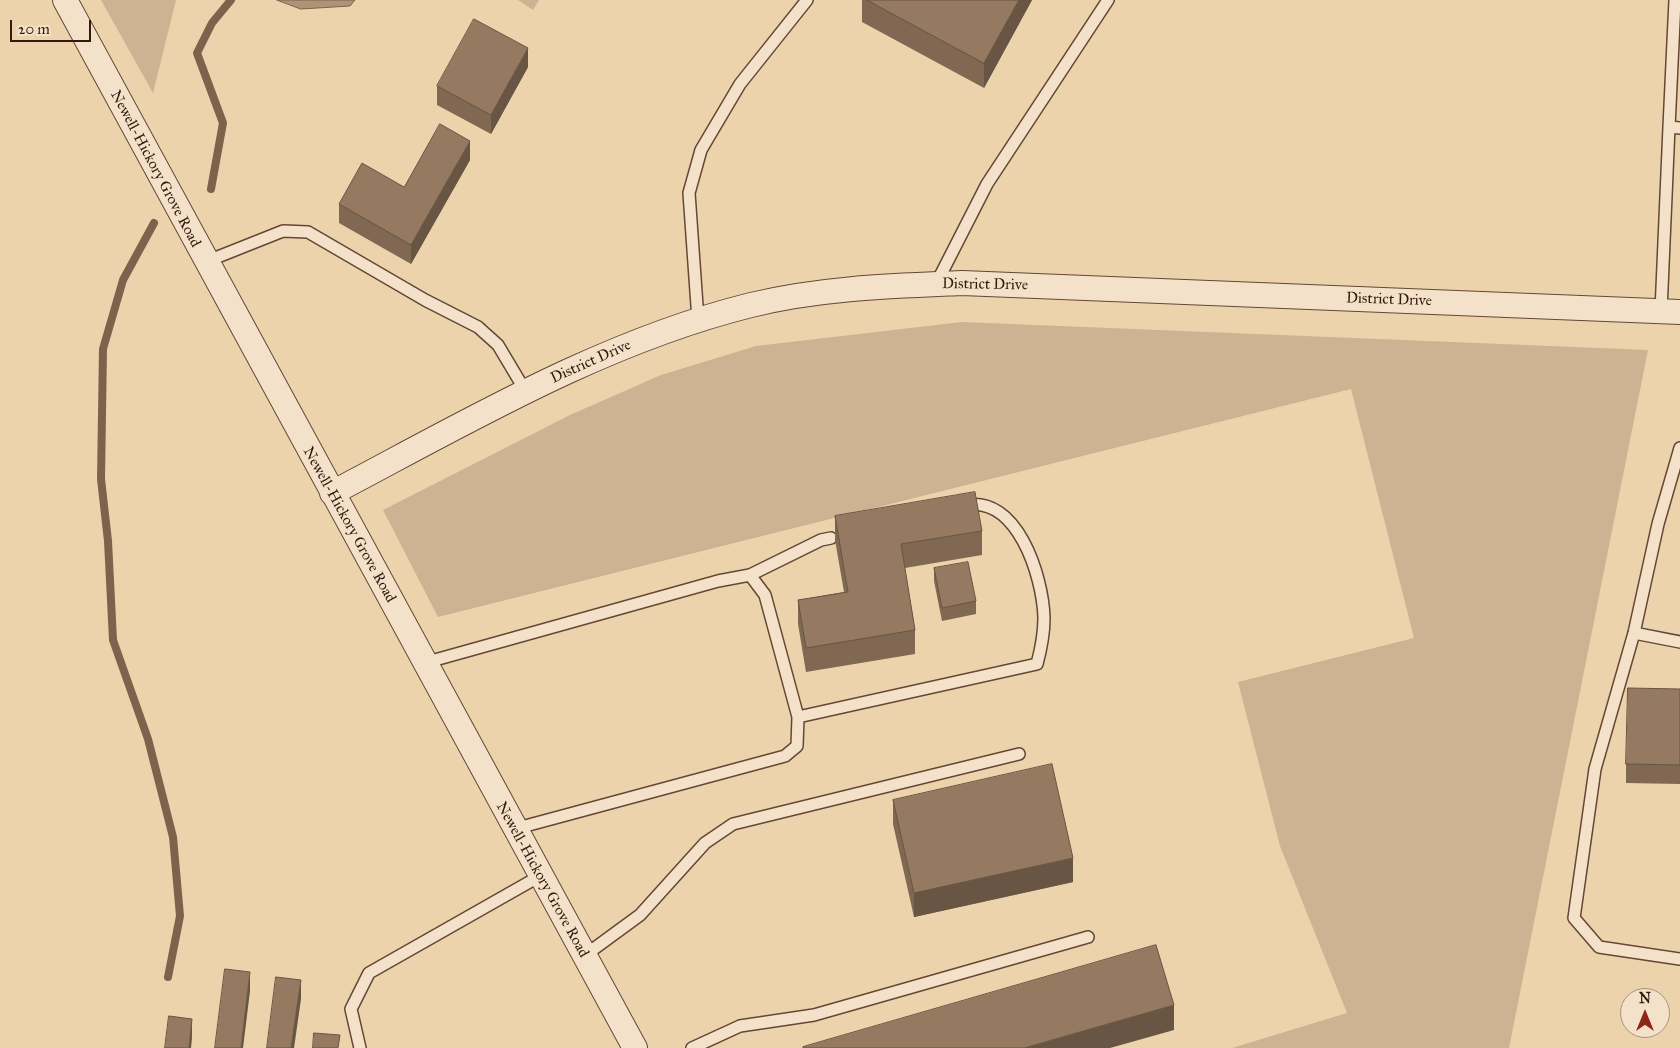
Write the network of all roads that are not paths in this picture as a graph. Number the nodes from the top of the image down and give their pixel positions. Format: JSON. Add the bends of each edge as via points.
{"nodes":[{"id":1,"x":65,"y":0,"type":"edge"},
{"id":2,"x":807,"y":0,"type":"edge"},
{"id":3,"x":1108,"y":0,"type":"edge"},
{"id":4,"x":1675,"y":0,"type":"edge"},
{"id":5,"x":1674,"y":128,"type":"edge"},
{"id":6,"x":205,"y":262,"type":"junction"},
{"id":7,"x":936,"y":284,"type":"junction"},
{"id":8,"x":1670,"y":311,"type":"edge"},
{"id":9,"x":698,"y":320,"type":"junction"},
{"id":10,"x":526,"y":392,"type":"junction"},
{"id":11,"x":1680,"y":448,"type":"edge"},
{"id":12,"x":332,"y":493,"type":"junction"},
{"id":13,"x":956,"y":507,"type":"edge"},
{"id":14,"x":831,"y":538,"type":"dead end"},
{"id":15,"x":750,"y":575,"type":"junction"},
{"id":16,"x":1634,"y":633,"type":"junction"},
{"id":17,"x":1680,"y":642,"type":"edge"},
{"id":18,"x":424,"y":663,"type":"junction"},
{"id":19,"x":798,"y":716,"type":"junction"},
{"id":20,"x":1019,"y":754,"type":"dead end"},
{"id":21,"x":514,"y":829,"type":"junction"},
{"id":22,"x":540,"y":876,"type":"junction"},
{"id":23,"x":1088,"y":937,"type":"dead end"},
{"id":24,"x":584,"y":956,"type":"junction"},
{"id":25,"x":1680,"y":959,"type":"edge"},
{"id":26,"x":360,"y":1048,"type":"edge"},
{"id":27,"x":635,"y":1048,"type":"edge"},
{"id":28,"x":692,"y":1048,"type":"edge"}],
"edges":[{"from":1,"to":6,"type":"street","name":"Newell-Hickory Grove Road"},
{"from":2,"to":9,"type":"lane","via":[[740,84],[700,150],[689,193]]},
{"from":3,"to":7,"type":"lane","via":[[987,184]]},
{"from":4,"to":5,"type":"lane"},
{"from":5,"to":8,"type":"lane"},
{"from":6,"to":10,"type":"lane","via":[[283,231],[308,232],[425,300],[478,326],[498,345]]},
{"from":6,"to":12,"type":"street","name":"Newell-Hickory Grove Road"},
{"from":7,"to":8,"type":"street","name":"District Drive"},
{"from":7,"to":9,"type":"street","name":"District Drive","via":[[871,286],[798,296],[752,304]]},
{"from":9,"to":10,"type":"street","name":"District Drive","via":[[595,358]]},
{"from":10,"to":12,"type":"street","name":"District Drive"},
{"from":11,"to":16,"type":"lane","via":[[1658,524]]},
{"from":12,"to":18,"type":"street","name":"Newell-Hickory Grove Road"},
{"from":13,"to":19,"type":"lane","via":[[974,503],[993,508],[1014,526],[1028,550],[1037,576],[1044,618],[1037,664]]},
{"from":14,"to":15,"type":"lane"},
{"from":15,"to":18,"type":"lane","via":[[718,581]]},
{"from":15,"to":19,"type":"lane","via":[[765,595]]},
{"from":16,"to":17,"type":"lane"},
{"from":16,"to":25,"type":"lane","via":[[1595,769],[1574,918],[1599,946]]},
{"from":18,"to":21,"type":"street","name":"Newell-Hickory Grove Road"},
{"from":19,"to":21,"type":"lane","via":[[797,746],[785,756]]},
{"from":20,"to":24,"type":"lane","via":[[733,824],[705,843],[640,915]]},
{"from":21,"to":22,"type":"street","name":"Newell-Hickory Grove Road"},
{"from":22,"to":24,"type":"street","name":"Newell-Hickory Grove Road"},
{"from":22,"to":26,"type":"lane","via":[[368,973],[351,1009]]},
{"from":23,"to":28,"type":"lane","via":[[814,1015],[740,1026]]},
{"from":24,"to":27,"type":"street","name":"Newell-Hickory Grove Road"}]}
